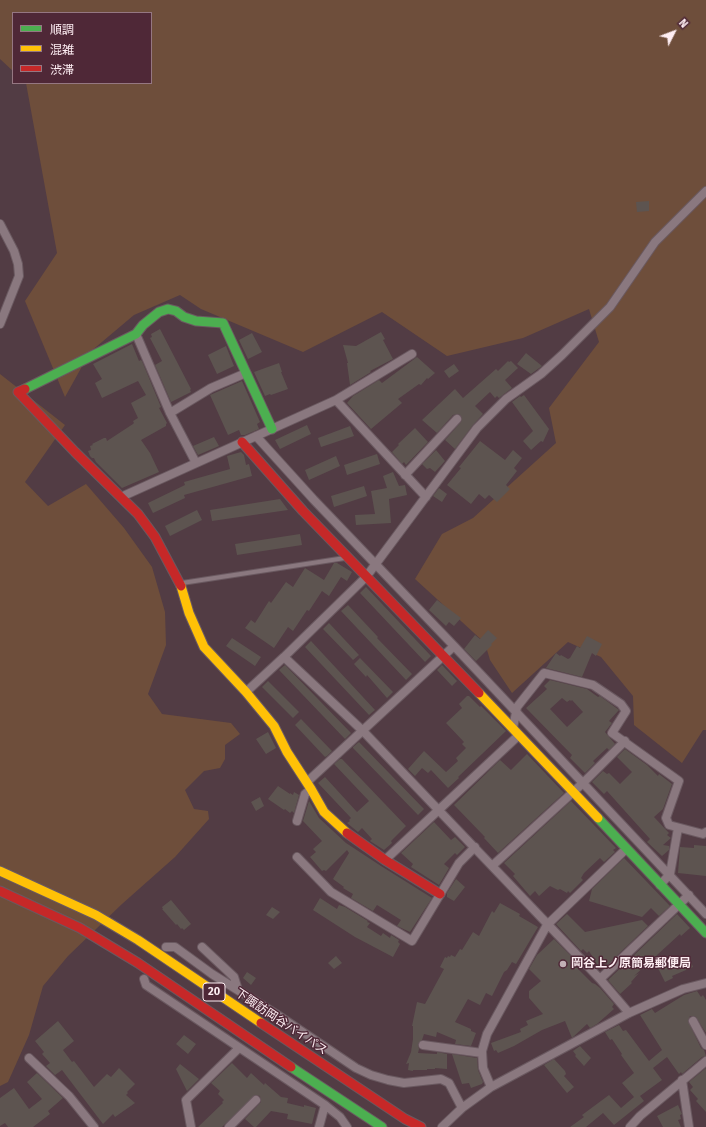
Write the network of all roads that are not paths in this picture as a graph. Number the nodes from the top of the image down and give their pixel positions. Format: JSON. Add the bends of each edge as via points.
{"nodes":[{"id":1,"x":706,"y":191,"type":"edge"},
{"id":2,"x":0,"y":224,"type":"edge"},
{"id":3,"x":0,"y":324,"type":"edge"},
{"id":4,"x":136,"y":334,"type":"junction"},
{"id":5,"x":412,"y":354,"type":"dead end"},
{"id":6,"x":246,"y":373,"type":"junction"},
{"id":7,"x":336,"y":400,"type":"junction"},
{"id":8,"x":170,"y":413,"type":"junction"},
{"id":9,"x":457,"y":419,"type":"dead end"},
{"id":10,"x":272,"y":429,"type":"junction"},
{"id":11,"x":256,"y":436,"type":"junction"},
{"id":12,"x":242,"y":442,"type":"junction"},
{"id":13,"x":196,"y":463,"type":"junction"},
{"id":14,"x":405,"y":475,"type":"junction"},
{"id":15,"x":121,"y":497,"type":"junction"},
{"id":16,"x":426,"y":497,"type":"junction"},
{"id":17,"x":314,"y":500,"type":"junction"},
{"id":18,"x":303,"y":511,"type":"junction"},
{"id":19,"x":348,"y":558,"type":"junction"},
{"id":20,"x":376,"y":565,"type":"junction"},
{"id":21,"x":366,"y":577,"type":"junction"},
{"id":22,"x":180,"y":583,"type":"junction"},
{"id":23,"x":454,"y":646,"type":"junction"},
{"id":24,"x":443,"y":656,"type":"junction"},
{"id":25,"x":284,"y":657,"type":"junction"},
{"id":26,"x":246,"y":692,"type":"junction"},
{"id":27,"x":516,"y":712,"type":"junction"},
{"id":28,"x":363,"y":731,"type":"junction"},
{"id":29,"x":516,"y":731,"type":"junction"},
{"id":30,"x":625,"y":741,"type":"junction"},
{"id":31,"x":583,"y":783,"type":"junction"},
{"id":32,"x":309,"y":786,"type":"junction"},
{"id":33,"x":572,"y":792,"type":"junction"},
{"id":34,"x":438,"y":810,"type":"junction"},
{"id":35,"x":297,"y":820,"type":"dead end"},
{"id":36,"x":678,"y":828,"type":"junction"},
{"id":37,"x":706,"y":832,"type":"edge"},
{"id":38,"x":475,"y":847,"type":"junction"},
{"id":39,"x":626,"y":849,"type":"junction"},
{"id":40,"x":297,"y":857,"type":"dead end"},
{"id":41,"x":385,"y":860,"type":"junction"},
{"id":42,"x":492,"y":866,"type":"junction"},
{"id":43,"x":0,"y":871,"type":"edge"},
{"id":44,"x":670,"y":874,"type":"junction"},
{"id":45,"x":660,"y":885,"type":"junction"},
{"id":46,"x":0,"y":891,"type":"edge"},
{"id":47,"x":440,"y":894,"type":"junction"},
{"id":48,"x":689,"y":895,"type":"junction"},
{"id":49,"x":679,"y":905,"type":"junction"},
{"id":50,"x":706,"y":914,"type":"edge"},
{"id":51,"x":706,"y":918,"type":"edge"},
{"id":52,"x":697,"y":924,"type":"junction"},
{"id":53,"x":547,"y":925,"type":"junction"},
{"id":54,"x":706,"y":934,"type":"edge"},
{"id":55,"x":166,"y":947,"type":"dead end"},
{"id":56,"x":202,"y":947,"type":"dead end"},
{"id":57,"x":144,"y":979,"type":"dead end"},
{"id":58,"x":600,"y":979,"type":"junction"},
{"id":59,"x":706,"y":983,"type":"edge"},
{"id":60,"x":238,"y":990,"type":"junction"},
{"id":61,"x":629,"y":1013,"type":"junction"},
{"id":62,"x":693,"y":1021,"type":"dead end"},
{"id":63,"x":423,"y":1045,"type":"dead end"},
{"id":64,"x":706,"y":1045,"type":"edge"},
{"id":65,"x":239,"y":1048,"type":"junction"},
{"id":66,"x":482,"y":1053,"type":"junction"},
{"id":67,"x":29,"y":1058,"type":"dead end"},
{"id":68,"x":706,"y":1061,"type":"edge"},
{"id":69,"x":682,"y":1080,"type":"junction"},
{"id":70,"x":491,"y":1087,"type":"junction"},
{"id":71,"x":256,"y":1100,"type":"dead end"},
{"id":72,"x":324,"y":1105,"type":"junction"},
{"id":73,"x":462,"y":1108,"type":"junction"},
{"id":74,"x":94,"y":1127,"type":"edge"},
{"id":75,"x":191,"y":1127,"type":"edge"},
{"id":76,"x":229,"y":1127,"type":"edge"},
{"id":77,"x":320,"y":1127,"type":"edge"},
{"id":78,"x":345,"y":1127,"type":"edge"},
{"id":79,"x":382,"y":1127,"type":"edge"},
{"id":80,"x":421,"y":1127,"type":"edge"},
{"id":81,"x":442,"y":1127,"type":"edge"},
{"id":82,"x":630,"y":1127,"type":"edge"},
{"id":83,"x":689,"y":1127,"type":"edge"}],
"edges":[{"from":1,"to":16,"type":"street","via":[[655,242],[610,307],[562,356],[506,399],[477,428]]},
{"from":2,"to":3,"type":"street","via":[[14,251],[19,276]]},
{"from":4,"to":6,"type":"main road","via":[[159,312],[168,310],[196,321],[223,323]]},
{"from":4,"to":8,"type":"street"},
{"from":4,"to":15,"type":"main road","via":[[18,392]]},
{"from":5,"to":7,"type":"street"},
{"from":6,"to":8,"type":"street","via":[[211,388]]},
{"from":6,"to":10,"type":"main road"},
{"from":7,"to":10,"type":"street"},
{"from":7,"to":14,"type":"street"},
{"from":8,"to":13,"type":"street"},
{"from":9,"to":14,"type":"street"},
{"from":10,"to":11,"type":"street"},
{"from":11,"to":12,"type":"street"},
{"from":11,"to":17,"type":"street"},
{"from":12,"to":13,"type":"street"},
{"from":12,"to":18,"type":"main road"},
{"from":13,"to":15,"type":"street"},
{"from":14,"to":16,"type":"street"},
{"from":15,"to":22,"type":"main road","via":[[155,537]]},
{"from":16,"to":20,"type":"street"},
{"from":17,"to":18,"type":"street"},
{"from":17,"to":20,"type":"street"},
{"from":18,"to":19,"type":"main road"},
{"from":19,"to":21,"type":"main road"},
{"from":19,"to":22,"type":"lane"},
{"from":20,"to":21,"type":"street"},
{"from":20,"to":23,"type":"street"},
{"from":21,"to":24,"type":"main road"},
{"from":21,"to":25,"type":"street"},
{"from":22,"to":26,"type":"main road","via":[[204,647]]},
{"from":23,"to":24,"type":"street"},
{"from":23,"to":27,"type":"street"},
{"from":24,"to":28,"type":"street"},
{"from":24,"to":29,"type":"main road"},
{"from":25,"to":26,"type":"street"},
{"from":25,"to":28,"type":"street"},
{"from":26,"to":32,"type":"main road","via":[[274,726],[286,752]]},
{"from":27,"to":29,"type":"street"},
{"from":27,"to":30,"type":"street","via":[[517,707],[544,673],[593,685],[621,704],[626,711],[612,733]]},
{"from":27,"to":31,"type":"street"},
{"from":28,"to":32,"type":"street"},
{"from":28,"to":34,"type":"street"},
{"from":29,"to":33,"type":"main road"},
{"from":29,"to":34,"type":"street"},
{"from":30,"to":31,"type":"street"},
{"from":30,"to":36,"type":"street","via":[[679,780],[666,818],[669,825]]},
{"from":31,"to":33,"type":"street"},
{"from":31,"to":44,"type":"street"},
{"from":32,"to":35,"type":"street"},
{"from":32,"to":41,"type":"main road","via":[[324,812],[352,837]]},
{"from":33,"to":39,"type":"main road"},
{"from":33,"to":42,"type":"street"},
{"from":34,"to":38,"type":"street"},
{"from":34,"to":41,"type":"street"},
{"from":36,"to":37,"type":"street","via":[[703,834]]},
{"from":36,"to":44,"type":"street"},
{"from":38,"to":42,"type":"street"},
{"from":38,"to":47,"type":"street","via":[[459,862]]},
{"from":39,"to":45,"type":"main road"},
{"from":39,"to":53,"type":"street"},
{"from":40,"to":47,"type":"street","via":[[331,892],[412,941]]},
{"from":41,"to":47,"type":"main road"},
{"from":42,"to":53,"type":"street"},
{"from":43,"to":80,"type":"main road","name":"下諏訪岡谷バイパス","number":"20","via":[[96,915],[138,940],[332,1071]]},
{"from":44,"to":45,"type":"street"},
{"from":44,"to":48,"type":"street"},
{"from":45,"to":49,"type":"main road"},
{"from":46,"to":79,"type":"main road","number":"20","via":[[80,928],[138,963]]},
{"from":48,"to":49,"type":"street"},
{"from":48,"to":50,"type":"street"},
{"from":49,"to":52,"type":"main road"},
{"from":49,"to":58,"type":"street"},
{"from":51,"to":52,"type":"street"},
{"from":52,"to":54,"type":"main road"},
{"from":53,"to":58,"type":"street"},
{"from":53,"to":66,"type":"street","via":[[487,1034]]},
{"from":55,"to":60,"type":"street","via":[[175,947]]},
{"from":56,"to":60,"type":"street","via":[[234,977]]},
{"from":57,"to":65,"type":"street","via":[[146,985]]},
{"from":58,"to":61,"type":"street"},
{"from":59,"to":61,"type":"street","via":[[684,989]]},
{"from":60,"to":73,"type":"street","via":[[371,1075],[404,1082],[441,1079],[448,1083]]},
{"from":61,"to":70,"type":"street"},
{"from":62,"to":64,"type":"street"},
{"from":63,"to":66,"type":"street"},
{"from":65,"to":72,"type":"street"},
{"from":65,"to":75,"type":"street","via":[[186,1100]]},
{"from":66,"to":70,"type":"street","via":[[483,1068]]},
{"from":67,"to":74,"type":"street","via":[[69,1096]]},
{"from":68,"to":69,"type":"street"},
{"from":69,"to":82,"type":"street"},
{"from":69,"to":83,"type":"street"},
{"from":70,"to":73,"type":"street"},
{"from":71,"to":76,"type":"street"},
{"from":72,"to":77,"type":"street"},
{"from":72,"to":78,"type":"street","via":[[340,1117]]},
{"from":73,"to":81,"type":"street"}]}
